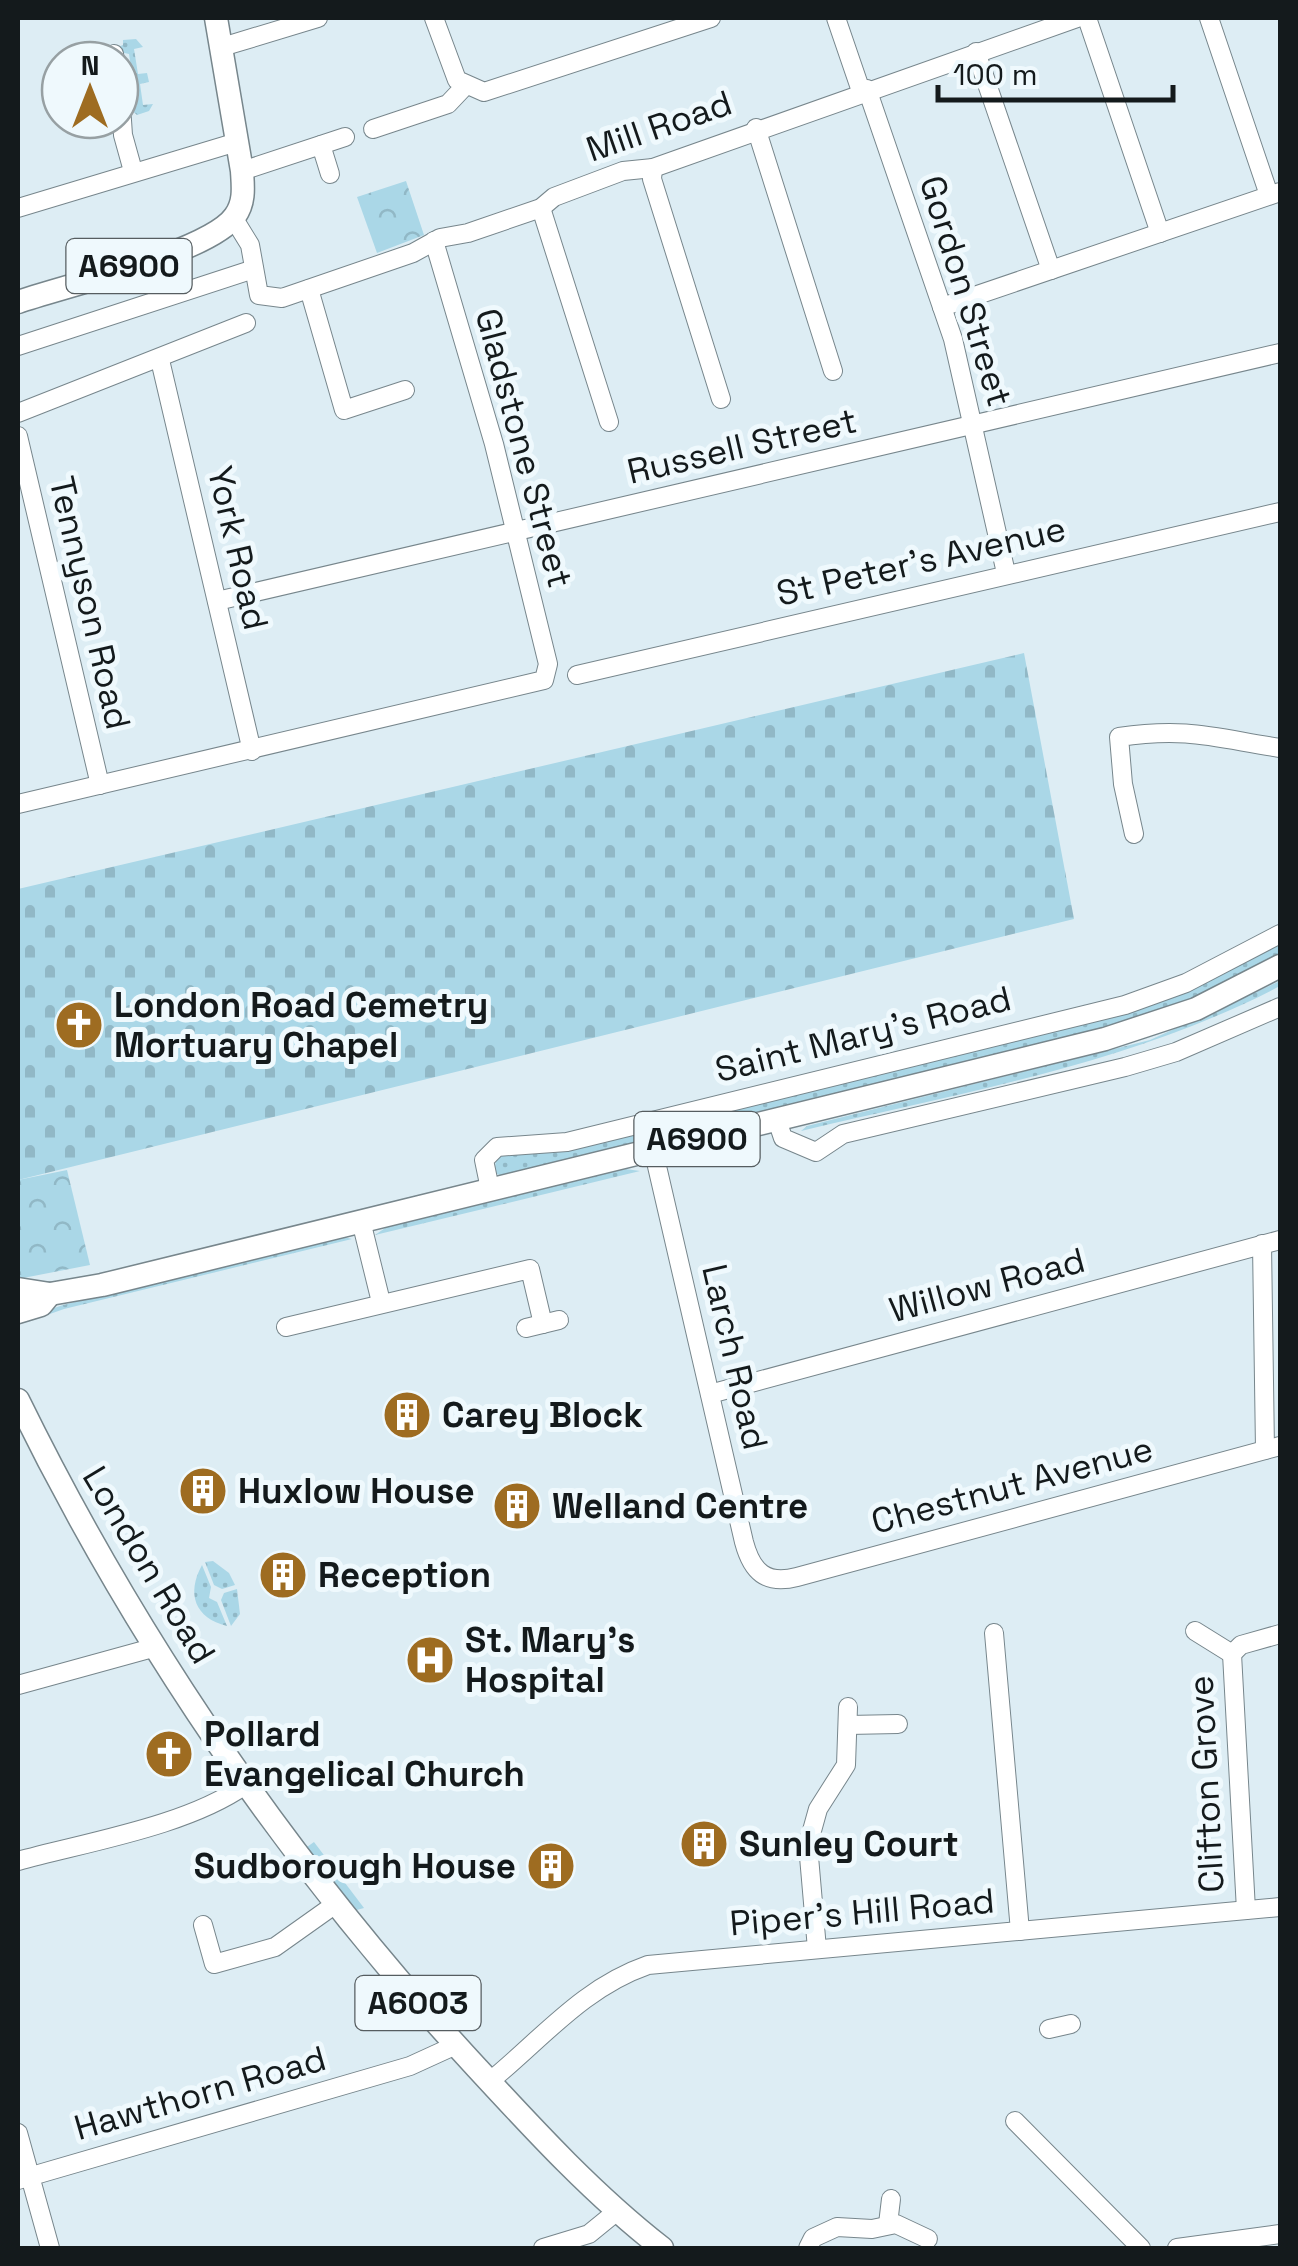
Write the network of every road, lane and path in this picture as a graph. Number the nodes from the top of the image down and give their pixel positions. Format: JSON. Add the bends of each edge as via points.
{"nodes":[{"id":1,"x":216,"y":18,"type":"edge"},
{"id":2,"x":318,"y":18,"type":"edge"},
{"id":3,"x":434,"y":18,"type":"edge"},
{"id":4,"x":711,"y":18,"type":"edge"},
{"id":5,"x":836,"y":18,"type":"edge"},
{"id":6,"x":1078,"y":18,"type":"edge"},
{"id":7,"x":1086,"y":18,"type":"edge"},
{"id":8,"x":1209,"y":18,"type":"edge"},
{"id":9,"x":222,"y":47,"type":"junction"},
{"id":10,"x":976,"y":52,"type":"junction"},
{"id":11,"x":465,"y":86,"type":"junction"},
{"id":12,"x":864,"y":90,"type":"junction"},
{"id":13,"x":756,"y":128,"type":"junction"},
{"id":14,"x":373,"y":129,"type":"dead end"},
{"id":15,"x":345,"y":137,"type":"dead end"},
{"id":16,"x":124,"y":140,"type":"edge"},
{"id":17,"x":237,"y":142,"type":"junction"},
{"id":18,"x":320,"y":145,"type":"junction"},
{"id":19,"x":653,"y":168,"type":"junction"},
{"id":20,"x":133,"y":171,"type":"junction"},
{"id":21,"x":242,"y":171,"type":"junction"},
{"id":22,"x":330,"y":174,"type":"dead end"},
{"id":23,"x":1275,"y":193,"type":"edge"},
{"id":24,"x":18,"y":208,"type":"edge"},
{"id":25,"x":540,"y":208,"type":"junction"},
{"id":26,"x":234,"y":218,"type":"junction"},
{"id":27,"x":1160,"y":232,"type":"junction"},
{"id":28,"x":434,"y":242,"type":"junction"},
{"id":29,"x":254,"y":269,"type":"junction"},
{"id":30,"x":1051,"y":270,"type":"junction"},
{"id":31,"x":309,"y":289,"type":"junction"},
{"id":32,"x":18,"y":302,"type":"edge"},
{"id":33,"x":942,"y":307,"type":"junction"},
{"id":34,"x":246,"y":324,"type":"dead end"},
{"id":35,"x":18,"y":346,"type":"edge"},
{"id":36,"x":1280,"y":353,"type":"edge"},
{"id":37,"x":160,"y":360,"type":"junction"},
{"id":38,"x":834,"y":371,"type":"dead end"},
{"id":39,"x":406,"y":390,"type":"dead end"},
{"id":40,"x":721,"y":399,"type":"dead end"},
{"id":41,"x":18,"y":413,"type":"edge"},
{"id":42,"x":609,"y":422,"type":"dead end"},
{"id":43,"x":973,"y":425,"type":"junction"},
{"id":44,"x":18,"y":436,"type":"edge"},
{"id":45,"x":1280,"y":512,"type":"edge"},
{"id":46,"x":517,"y":532,"type":"junction"},
{"id":47,"x":1006,"y":573,"type":"junction"},
{"id":48,"x":217,"y":602,"type":"junction"},
{"id":49,"x":576,"y":675,"type":"dead end"},
{"id":50,"x":1280,"y":748,"type":"edge"},
{"id":51,"x":252,"y":751,"type":"junction"},
{"id":52,"x":100,"y":784,"type":"junction"},
{"id":53,"x":18,"y":804,"type":"edge"},
{"id":54,"x":1134,"y":834,"type":"dead end"},
{"id":55,"x":1280,"y":934,"type":"edge"},
{"id":56,"x":1280,"y":966,"type":"edge"},
{"id":57,"x":1280,"y":1008,"type":"edge"},
{"id":58,"x":777,"y":1120,"type":"junction"},
{"id":59,"x":654,"y":1150,"type":"junction"},
{"id":60,"x":490,"y":1189,"type":"junction"},
{"id":61,"x":361,"y":1221,"type":"junction"},
{"id":62,"x":1271,"y":1242,"type":"edge"},
{"id":63,"x":18,"y":1289,"type":"edge"},
{"id":64,"x":50,"y":1294,"type":"junction"},
{"id":65,"x":380,"y":1302,"type":"junction"},
{"id":66,"x":18,"y":1312,"type":"edge"},
{"id":67,"x":543,"y":1324,"type":"dead end"},
{"id":68,"x":286,"y":1327,"type":"dead end"},
{"id":69,"x":710,"y":1394,"type":"junction"},
{"id":70,"x":18,"y":1400,"type":"edge"},
{"id":71,"x":1273,"y":1448,"type":"edge"},
{"id":72,"x":761,"y":1575,"type":"joint"},
{"id":73,"x":1195,"y":1631,"type":"dead end"},
{"id":74,"x":994,"y":1633,"type":"dead end"},
{"id":75,"x":1280,"y":1634,"type":"edge"},
{"id":76,"x":156,"y":1647,"type":"junction"},
{"id":77,"x":1232,"y":1654,"type":"junction"},
{"id":78,"x":18,"y":1685,"type":"edge"},
{"id":79,"x":898,"y":1724,"type":"dead end"},
{"id":80,"x":244,"y":1785,"type":"junction"},
{"id":81,"x":18,"y":1861,"type":"edge"},
{"id":82,"x":337,"y":1903,"type":"junction"},
{"id":83,"x":1280,"y":1907,"type":"edge"},
{"id":84,"x":1246,"y":1910,"type":"junction"},
{"id":85,"x":203,"y":1925,"type":"dead end"},
{"id":86,"x":1020,"y":1931,"type":"junction"},
{"id":87,"x":817,"y":1949,"type":"junction"},
{"id":88,"x":1071,"y":2024,"type":"dead end"},
{"id":89,"x":1049,"y":2029,"type":"dead end"},
{"id":90,"x":456,"y":2046,"type":"junction"},
{"id":91,"x":489,"y":2082,"type":"junction"},
{"id":92,"x":1015,"y":2121,"type":"dead end"},
{"id":93,"x":18,"y":2133,"type":"edge"},
{"id":94,"x":23,"y":2178,"type":"edge"},
{"id":95,"x":891,"y":2199,"type":"dead end"},
{"id":96,"x":616,"y":2212,"type":"junction"},
{"id":97,"x":888,"y":2224,"type":"junction"},
{"id":98,"x":1280,"y":2234,"type":"edge"},
{"id":99,"x":928,"y":2238,"type":"dead end"},
{"id":100,"x":50,"y":2248,"type":"edge"},
{"id":101,"x":543,"y":2248,"type":"edge"},
{"id":102,"x":662,"y":2248,"type":"edge"},
{"id":103,"x":808,"y":2248,"type":"edge"},
{"id":104,"x":1141,"y":2248,"type":"edge"},
{"id":105,"x":1177,"y":2248,"type":"edge"}],
"edges":[{"from":1,"to":9,"type":"main road","number":"A6900"},
{"from":2,"to":9,"type":"street"},
{"from":3,"to":11,"type":"street","via":[[453,73]]},
{"from":4,"to":11,"type":"street","via":[[487,92]]},
{"from":5,"to":12,"type":"street","name":"Gordon Street"},
{"from":6,"to":10,"type":"street","name":"Mill Road"},
{"from":7,"to":27,"type":"street"},
{"from":8,"to":23,"type":"street"},
{"from":9,"to":17,"type":"main road","number":"A6900"},
{"from":10,"to":12,"type":"street","name":"Mill Road"},
{"from":10,"to":30,"type":"street"},
{"from":11,"to":14,"type":"street","via":[[448,104]]},
{"from":12,"to":13,"type":"street","name":"Mill Road"},
{"from":12,"to":33,"type":"street","name":"Gordon Street"},
{"from":13,"to":19,"type":"street","name":"Mill Road"},
{"from":13,"to":38,"type":"street"},
{"from":15,"to":18,"type":"street"},
{"from":16,"to":20,"type":"street"},
{"from":17,"to":20,"type":"street"},
{"from":17,"to":21,"type":"main road","number":"A6900"},
{"from":18,"to":21,"type":"street"},
{"from":18,"to":22,"type":"street"},
{"from":19,"to":25,"type":"street","name":"Mill Road","via":[[623,171]]},
{"from":19,"to":40,"type":"street"},
{"from":20,"to":24,"type":"street"},
{"from":21,"to":26,"type":"main road","number":"A6900","via":[[244,193]]},
{"from":23,"to":27,"type":"street"},
{"from":25,"to":28,"type":"street","name":"Mill Road"},
{"from":25,"to":42,"type":"street"},
{"from":26,"to":29,"type":"street","via":[[250,245]]},
{"from":26,"to":32,"type":"main road","number":"A6900","via":[[205,241]]},
{"from":27,"to":30,"type":"street"},
{"from":28,"to":31,"type":"street","name":"Mill Road"},
{"from":28,"to":46,"type":"street","name":"Gladstone Street"},
{"from":29,"to":31,"type":"street","name":"Mill Road","via":[[265,298]]},
{"from":29,"to":35,"type":"street"},
{"from":30,"to":33,"type":"street"},
{"from":31,"to":39,"type":"street","via":[[344,410]]},
{"from":33,"to":43,"type":"street","name":"Gordon Street"},
{"from":34,"to":37,"type":"street"},
{"from":36,"to":43,"type":"street","name":"Russell Street"},
{"from":37,"to":41,"type":"street"},
{"from":37,"to":48,"type":"street","name":"York Road"},
{"from":43,"to":46,"type":"street","name":"Russell Street"},
{"from":43,"to":47,"type":"street","name":"Gordon Street"},
{"from":44,"to":52,"type":"street","name":"Tennyson Road"},
{"from":45,"to":47,"type":"street","name":"St Peter's Avenue"},
{"from":46,"to":48,"type":"street","name":"Russell Street"},
{"from":46,"to":51,"type":"street","name":"Gladstone Street","via":[[549,673],[544,680]]},
{"from":47,"to":49,"type":"street","name":"St Peter's Avenue"},
{"from":48,"to":51,"type":"street","name":"York Road"},
{"from":50,"to":54,"type":"street","via":[[1206,732],[1119,737]]},
{"from":51,"to":52,"type":"street"},
{"from":52,"to":53,"type":"street"},
{"from":55,"to":60,"type":"street","name":"Saint Mary's Road","via":[[1186,983],[1125,1005],[567,1142],[496,1147],[484,1160]]},
{"from":56,"to":58,"type":"main road","name":"Saint Mary's Road","number":"A6900","via":[[1147,1027]]},
{"from":57,"to":58,"type":"street","name":"Saint Mary's Road","via":[[1176,1052],[844,1134],[816,1152],[783,1138]]},
{"from":58,"to":59,"type":"main road","name":"Saint Mary's Road","number":"A6900"},
{"from":59,"to":60,"type":"main road","name":"Saint Mary's Road","number":"A6900"},
{"from":59,"to":69,"type":"street","name":"Larch Road"},
{"from":60,"to":61,"type":"main road","name":"Saint Mary's Road","number":"A6900"},
{"from":61,"to":64,"type":"main road","name":"Saint Mary's Road","number":"A6900"},
{"from":61,"to":65,"type":"street"},
{"from":62,"to":69,"type":"street","name":"Willow Road"},
{"from":62,"to":71,"type":"street"},
{"from":63,"to":64,"type":"main road","name":"Saint Mary's Road","number":"A6900"},
{"from":64,"to":66,"type":"main road","name":"Saint Mary's Road","number":"A6900","via":[[41,1305]]},
{"from":65,"to":67,"type":"street","via":[[530,1270]]},
{"from":65,"to":68,"type":"street"},
{"from":69,"to":72,"type":"street","name":"Larch Road","via":[[748,1560]]},
{"from":70,"to":76,"type":"main road","name":"London Road","number":"A6003"},
{"from":71,"to":72,"type":"street","name":"Chestnut Avenue","via":[[797,1577]]},
{"from":73,"to":77,"type":"street"},
{"from":74,"to":86,"type":"street"},
{"from":75,"to":77,"type":"street"},
{"from":76,"to":78,"type":"street"},
{"from":76,"to":80,"type":"main road","name":"London Road","number":"A6003"},
{"from":77,"to":84,"type":"street","name":"Clifton Grove"},
{"from":79,"to":87,"type":"street","via":[[848,1716],[846,1766],[810,1827]]},
{"from":80,"to":81,"type":"street","via":[[172,1817]]},
{"from":80,"to":82,"type":"main road","name":"London Road","number":"A6003"},
{"from":82,"to":85,"type":"street","via":[[275,1947],[214,1964]]},
{"from":82,"to":90,"type":"main road","name":"London Road","number":"A6003"},
{"from":83,"to":84,"type":"street","name":"Piper's Hill Road"},
{"from":84,"to":86,"type":"street","name":"Piper's Hill Road"},
{"from":86,"to":87,"type":"street","name":"Piper's Hill Road"},
{"from":87,"to":91,"type":"street","name":"Piper's Hill Road","via":[[682,1960],[614,1977]]},
{"from":88,"to":89,"type":"street"},
{"from":90,"to":91,"type":"main road","name":"London Road","number":"A6003"},
{"from":90,"to":94,"type":"street","name":"Hawthorn Road","via":[[413,2066]]},
{"from":91,"to":96,"type":"main road","name":"London Road","number":"A6003"},
{"from":92,"to":104,"type":"street"},
{"from":93,"to":94,"type":"street"},
{"from":94,"to":100,"type":"street"},
{"from":95,"to":97,"type":"street"},
{"from":96,"to":101,"type":"street","via":[[588,2234]]},
{"from":96,"to":102,"type":"main road","name":"London Road","number":"A6003"},
{"from":97,"to":99,"type":"street"},
{"from":97,"to":103,"type":"street","via":[[825,2229]]},
{"from":98,"to":105,"type":"street"}]}
